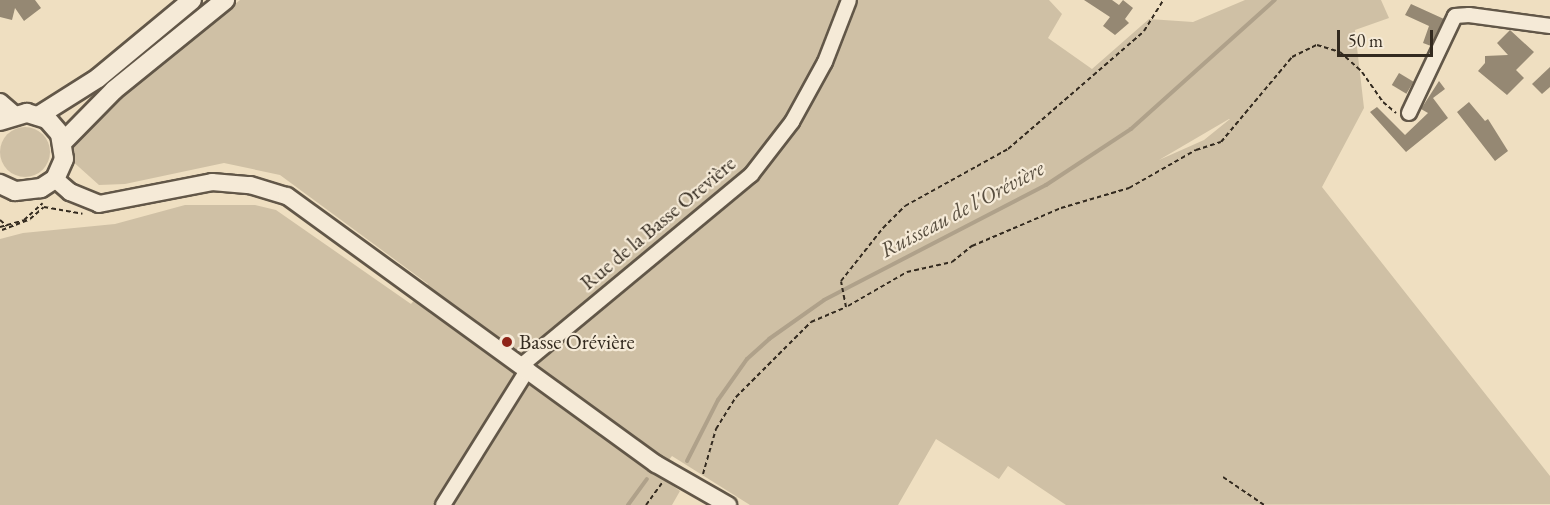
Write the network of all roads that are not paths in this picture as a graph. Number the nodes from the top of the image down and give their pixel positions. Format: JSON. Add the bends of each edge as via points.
{"nodes":[{"id":1,"x":192,"y":0,"type":"edge"},
{"id":2,"x":225,"y":0,"type":"edge"},
{"id":3,"x":849,"y":0,"type":"edge"},
{"id":4,"x":1550,"y":26,"type":"edge"},
{"id":5,"x":4,"y":113,"type":"edge"},
{"id":6,"x":1410,"y":113,"type":"road end"},
{"id":7,"x":38,"y":116,"type":"junction"},
{"id":8,"x":62,"y":143,"type":"junction"},
{"id":9,"x":53,"y":188,"type":"junction"},
{"id":10,"x":4,"y":190,"type":"edge"},
{"id":11,"x":525,"y":367,"type":"junction"},
{"id":12,"x":442,"y":505,"type":"edge"},
{"id":13,"x":728,"y":505,"type":"edge"}],
"edges":[{"from":1,"to":7,"type":"main road","via":[[98,78]]},
{"from":2,"to":8,"type":"main road","via":[[114,90]]},
{"from":3,"to":11,"type":"street","name":"Rue de la Basse Orevière","via":[[825,62],[792,122],[751,175]]},
{"from":4,"to":6,"type":"street","via":[[1455,16]]},
{"from":5,"to":7,"type":"main road"},
{"from":7,"to":8,"type":"main road","via":[[54,125]]},
{"from":8,"to":9,"type":"main road","via":[[63,159]]},
{"from":9,"to":10,"type":"main road"},
{"from":9,"to":11,"type":"street","via":[[99,204],[212,182],[277,192],[310,210]]},
{"from":11,"to":12,"type":"street","name":"Rue de la Basse Orevière"},
{"from":11,"to":13,"type":"street","via":[[661,471]]}]}
